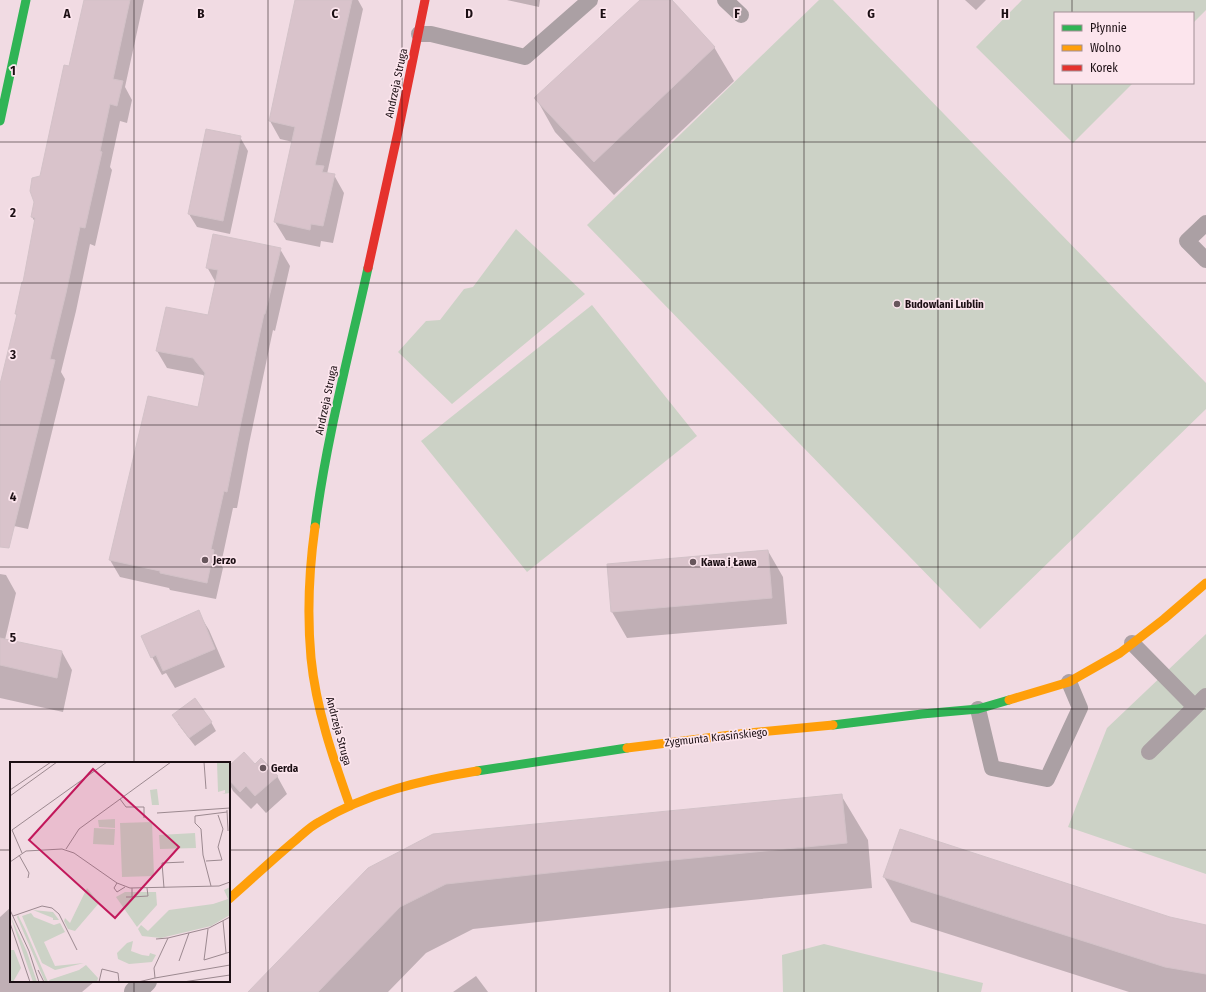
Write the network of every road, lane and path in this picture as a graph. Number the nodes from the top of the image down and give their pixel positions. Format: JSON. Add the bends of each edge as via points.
{"nodes":[{"id":1,"x":26,"y":0,"type":"edge"},
{"id":2,"x":425,"y":0,"type":"edge"},
{"id":3,"x":590,"y":0,"type":"edge"},
{"id":4,"x":725,"y":0,"type":"edge"},
{"id":5,"x":741,"y":16,"type":"dead end"},
{"id":6,"x":419,"y":34,"type":"junction"},
{"id":7,"x":0,"y":121,"type":"edge"},
{"id":8,"x":1206,"y":223,"type":"edge"},
{"id":9,"x":1206,"y":260,"type":"edge"},
{"id":10,"x":1206,"y":583,"type":"edge"},
{"id":11,"x":1132,"y":643,"type":"junction"},
{"id":12,"x":1069,"y":682,"type":"junction"},
{"id":13,"x":1200,"y":702,"type":"edge"},
{"id":14,"x":978,"y":709,"type":"junction"},
{"id":15,"x":1149,"y":752,"type":"dead end"},
{"id":16,"x":350,"y":806,"type":"junction"},
{"id":17,"x":230,"y":898,"type":"edge"},
{"id":18,"x":145,"y":982,"type":"edge"},
{"id":19,"x":135,"y":992,"type":"edge"}],
"edges":[{"from":1,"to":7,"type":"street"},
{"from":2,"to":6,"type":"street","name":"Andrzeja Struga"},
{"from":3,"to":6,"type":"lane","via":[[525,57],[431,34]]},
{"from":4,"to":5,"type":"lane"},
{"from":6,"to":16,"type":"street","name":"Andrzeja Struga","via":[[324,468],[312,548],[308,608],[311,659],[320,714]]},
{"from":8,"to":9,"type":"lane","via":[[1187,241]]},
{"from":10,"to":11,"type":"street","name":"Zygmunta Krasińskiego"},
{"from":11,"to":12,"type":"street","name":"Zygmunta Krasińskiego","via":[[1120,653]]},
{"from":11,"to":13,"type":"lane"},
{"from":12,"to":14,"type":"street","name":"Zygmunta Krasińskiego"},
{"from":12,"to":14,"type":"lane","via":[[1080,708],[1047,779],[992,768]]},
{"from":13,"to":15,"type":"lane"},
{"from":14,"to":16,"type":"street","name":"Zygmunta Krasińskiego","via":[[644,745],[441,777],[389,790]]},
{"from":16,"to":17,"type":"street","name":"Zygmunta Krasińskiego","via":[[318,822]]},
{"from":18,"to":19,"type":"street"}]}
